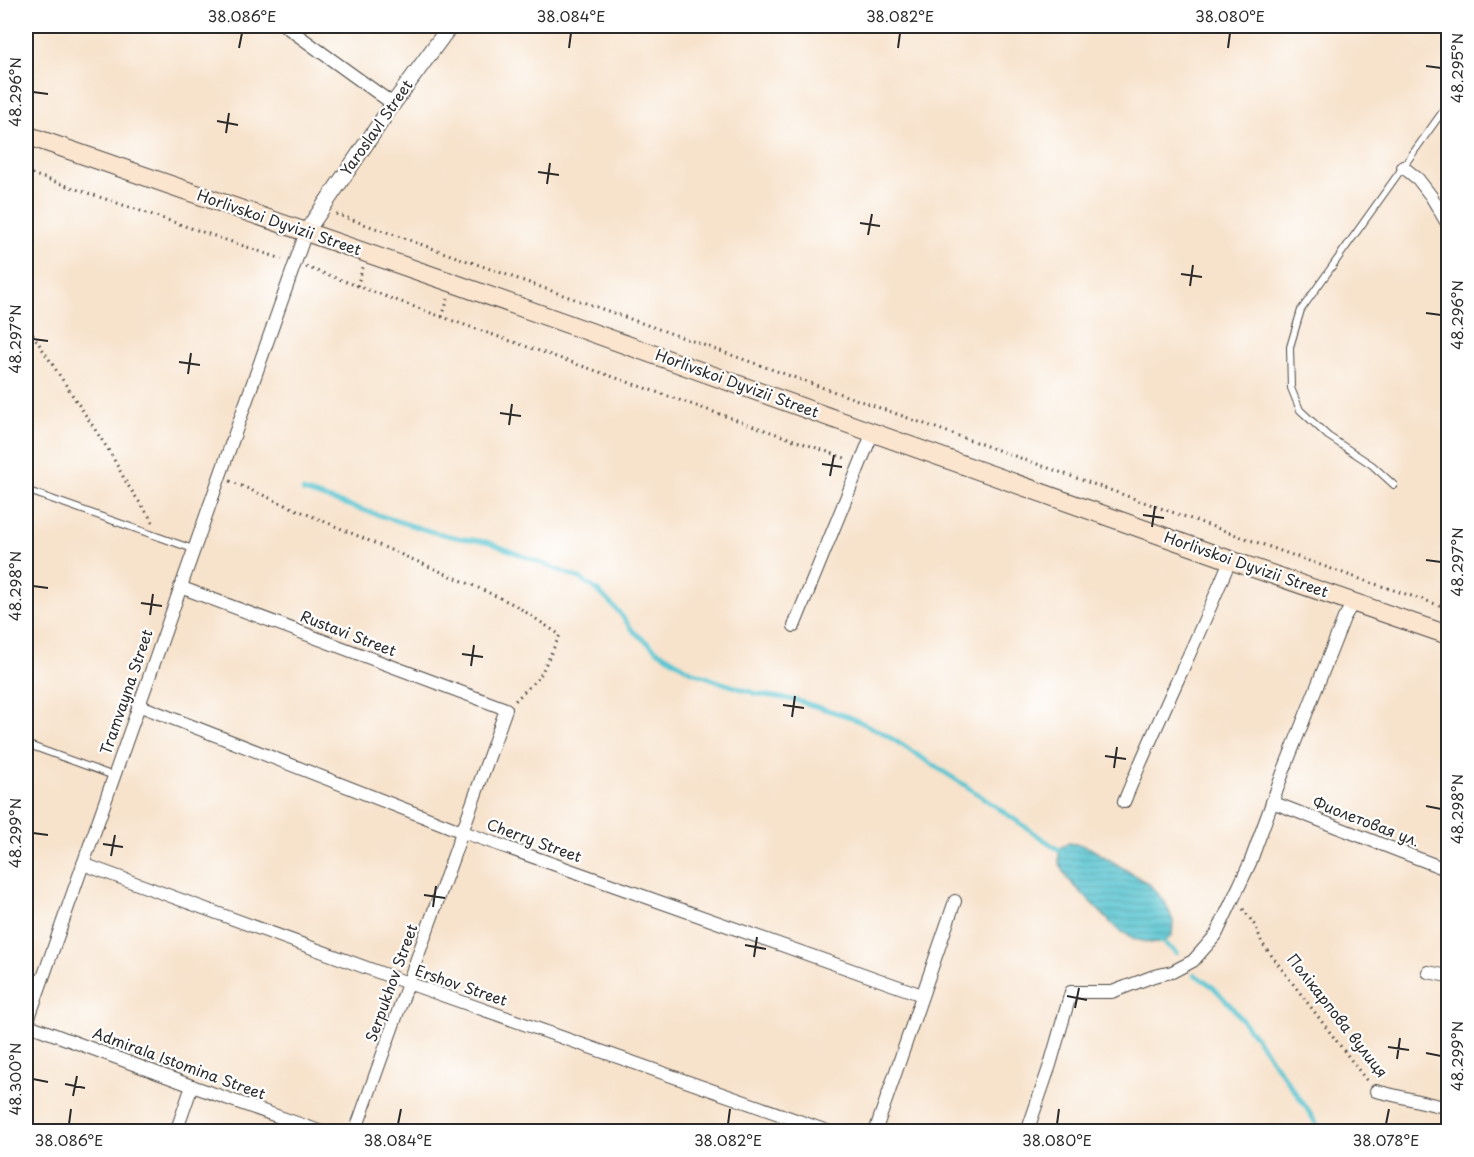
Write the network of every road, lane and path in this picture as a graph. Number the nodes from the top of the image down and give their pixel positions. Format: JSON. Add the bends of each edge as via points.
{"nodes":[{"id":1,"x":285,"y":26,"type":"edge"},
{"id":2,"x":450,"y":26,"type":"edge"},
{"id":3,"x":393,"y":104,"type":"junction"},
{"id":4,"x":1449,"y":104,"type":"edge"},
{"id":5,"x":26,"y":135,"type":"edge"},
{"id":6,"x":1403,"y":167,"type":"junction"},
{"id":7,"x":26,"y":172,"type":"edge"},
{"id":8,"x":322,"y":209,"type":"junction"},
{"id":9,"x":1449,"y":225,"type":"edge"},
{"id":10,"x":306,"y":232,"type":"junction"},
{"id":11,"x":295,"y":264,"type":"junction"},
{"id":12,"x":26,"y":324,"type":"edge"},
{"id":13,"x":873,"y":432,"type":"junction"},
{"id":14,"x":860,"y":464,"type":"junction"},
{"id":15,"x":219,"y":476,"type":"junction"},
{"id":16,"x":1394,"y":485,"type":"dead end"},
{"id":17,"x":26,"y":490,"type":"edge"},
{"id":18,"x":164,"y":539,"type":"junction"},
{"id":19,"x":193,"y":549,"type":"junction"},
{"id":20,"x":1230,"y":560,"type":"junction"},
{"id":21,"x":180,"y":587,"type":"junction"},
{"id":22,"x":1353,"y":603,"type":"junction"},
{"id":23,"x":1449,"y":608,"type":"edge"},
{"id":24,"x":794,"y":626,"type":"dead end"},
{"id":25,"x":1449,"y":635,"type":"edge"},
{"id":26,"x":138,"y":705,"type":"junction"},
{"id":27,"x":506,"y":709,"type":"junction"},
{"id":28,"x":26,"y":744,"type":"edge"},
{"id":29,"x":114,"y":776,"type":"junction"},
{"id":30,"x":1124,"y":802,"type":"dead end"},
{"id":31,"x":1272,"y":802,"type":"junction"},
{"id":32,"x":463,"y":832,"type":"junction"},
{"id":33,"x":83,"y":864,"type":"junction"},
{"id":34,"x":1449,"y":870,"type":"edge"},
{"id":35,"x":1234,"y":897,"type":"junction"},
{"id":36,"x":955,"y":901,"type":"dead end"},
{"id":37,"x":1428,"y":972,"type":"dead end"},
{"id":38,"x":26,"y":974,"type":"edge"},
{"id":39,"x":1449,"y":976,"type":"edge"},
{"id":40,"x":42,"y":980,"type":"junction"},
{"id":41,"x":408,"y":983,"type":"junction"},
{"id":42,"x":922,"y":995,"type":"junction"},
{"id":43,"x":26,"y":1025,"type":"edge"},
{"id":44,"x":192,"y":1086,"type":"junction"},
{"id":45,"x":1376,"y":1091,"type":"joint"},
{"id":46,"x":1449,"y":1108,"type":"edge"},
{"id":47,"x":176,"y":1131,"type":"edge"},
{"id":48,"x":322,"y":1131,"type":"edge"},
{"id":49,"x":355,"y":1131,"type":"edge"},
{"id":50,"x":830,"y":1131,"type":"edge"},
{"id":51,"x":875,"y":1131,"type":"edge"},
{"id":52,"x":1027,"y":1131,"type":"edge"}],
"edges":[{"from":1,"to":3,"type":"street"},
{"from":2,"to":3,"type":"street","name":"Yaroslavl Street"},
{"from":3,"to":8,"type":"street","name":"Yaroslavl Street"},
{"from":4,"to":6,"type":"lane"},
{"from":5,"to":10,"type":"main road","name":"Horlivskoi Dyvizii Street"},
{"from":6,"to":9,"type":"street","via":[[1418,179]]},
{"from":6,"to":16,"type":"lane","via":[[1301,310],[1290,347],[1291,388],[1300,410]]},
{"from":7,"to":11,"type":"path"},
{"from":8,"to":10,"type":"street","name":"Yaroslavl Street"},
{"from":8,"to":23,"type":"path"},
{"from":10,"to":11,"type":"street","name":"Tramvayna Street"},
{"from":10,"to":13,"type":"main road","name":"Horlivskoi Dyvizii Street"},
{"from":11,"to":14,"type":"path"},
{"from":11,"to":15,"type":"street","name":"Tramvayna Street"},
{"from":12,"to":18,"type":"path"},
{"from":13,"to":14,"type":"street"},
{"from":13,"to":20,"type":"main road","name":"Horlivskoi Dyvizii Street"},
{"from":14,"to":24,"type":"street"},
{"from":15,"to":19,"type":"street","name":"Tramvayna Street"},
{"from":15,"to":27,"type":"path","via":[[483,590],[515,605],[560,635],[540,676]]},
{"from":17,"to":18,"type":"lane"},
{"from":18,"to":19,"type":"lane"},
{"from":19,"to":21,"type":"street","name":"Tramvayna Street"},
{"from":20,"to":22,"type":"main road","name":"Horlivskoi Dyvizii Street"},
{"from":20,"to":30,"type":"street"},
{"from":21,"to":26,"type":"street","name":"Tramvayna Street"},
{"from":21,"to":27,"type":"street","name":"Rustavi Street"},
{"from":22,"to":25,"type":"main road","name":"Horlivskoi Dyvizii Street"},
{"from":22,"to":31,"type":"street"},
{"from":26,"to":29,"type":"street","name":"Tramvayna Street"},
{"from":26,"to":32,"type":"street","name":"Cherry Street"},
{"from":27,"to":32,"type":"street","name":"Serpukhov Street"},
{"from":28,"to":29,"type":"lane"},
{"from":29,"to":33,"type":"street","name":"Tramvayna Street"},
{"from":31,"to":34,"type":"street","name":"Фиолетовая ул."},
{"from":31,"to":35,"type":"street"},
{"from":32,"to":41,"type":"street","name":"Serpukhov Street"},
{"from":32,"to":42,"type":"street","name":"Cherry Street"},
{"from":33,"to":40,"type":"street","name":"Tramvayna Street"},
{"from":33,"to":41,"type":"street","name":"Ershov Street"},
{"from":35,"to":45,"type":"path","name":"Полікарпова вулиця","via":[[1256,927],[1262,943]]},
{"from":35,"to":52,"type":"street","via":[[1216,935],[1193,961],[1112,992],[1071,992]]},
{"from":36,"to":42,"type":"street"},
{"from":37,"to":39,"type":"street"},
{"from":38,"to":40,"type":"lane"},
{"from":40,"to":43,"type":"street","name":"Tramvayna Street"},
{"from":41,"to":49,"type":"street","name":"Serpukhov Street"},
{"from":41,"to":50,"type":"street","name":"Ershov Street"},
{"from":42,"to":51,"type":"street"},
{"from":43,"to":44,"type":"street","name":"Admirala Istomina Street"},
{"from":44,"to":47,"type":"street"},
{"from":44,"to":48,"type":"street","name":"Admirala Istomina Street"},
{"from":45,"to":46,"type":"street","name":"Полікарпова вулиця"}]}
